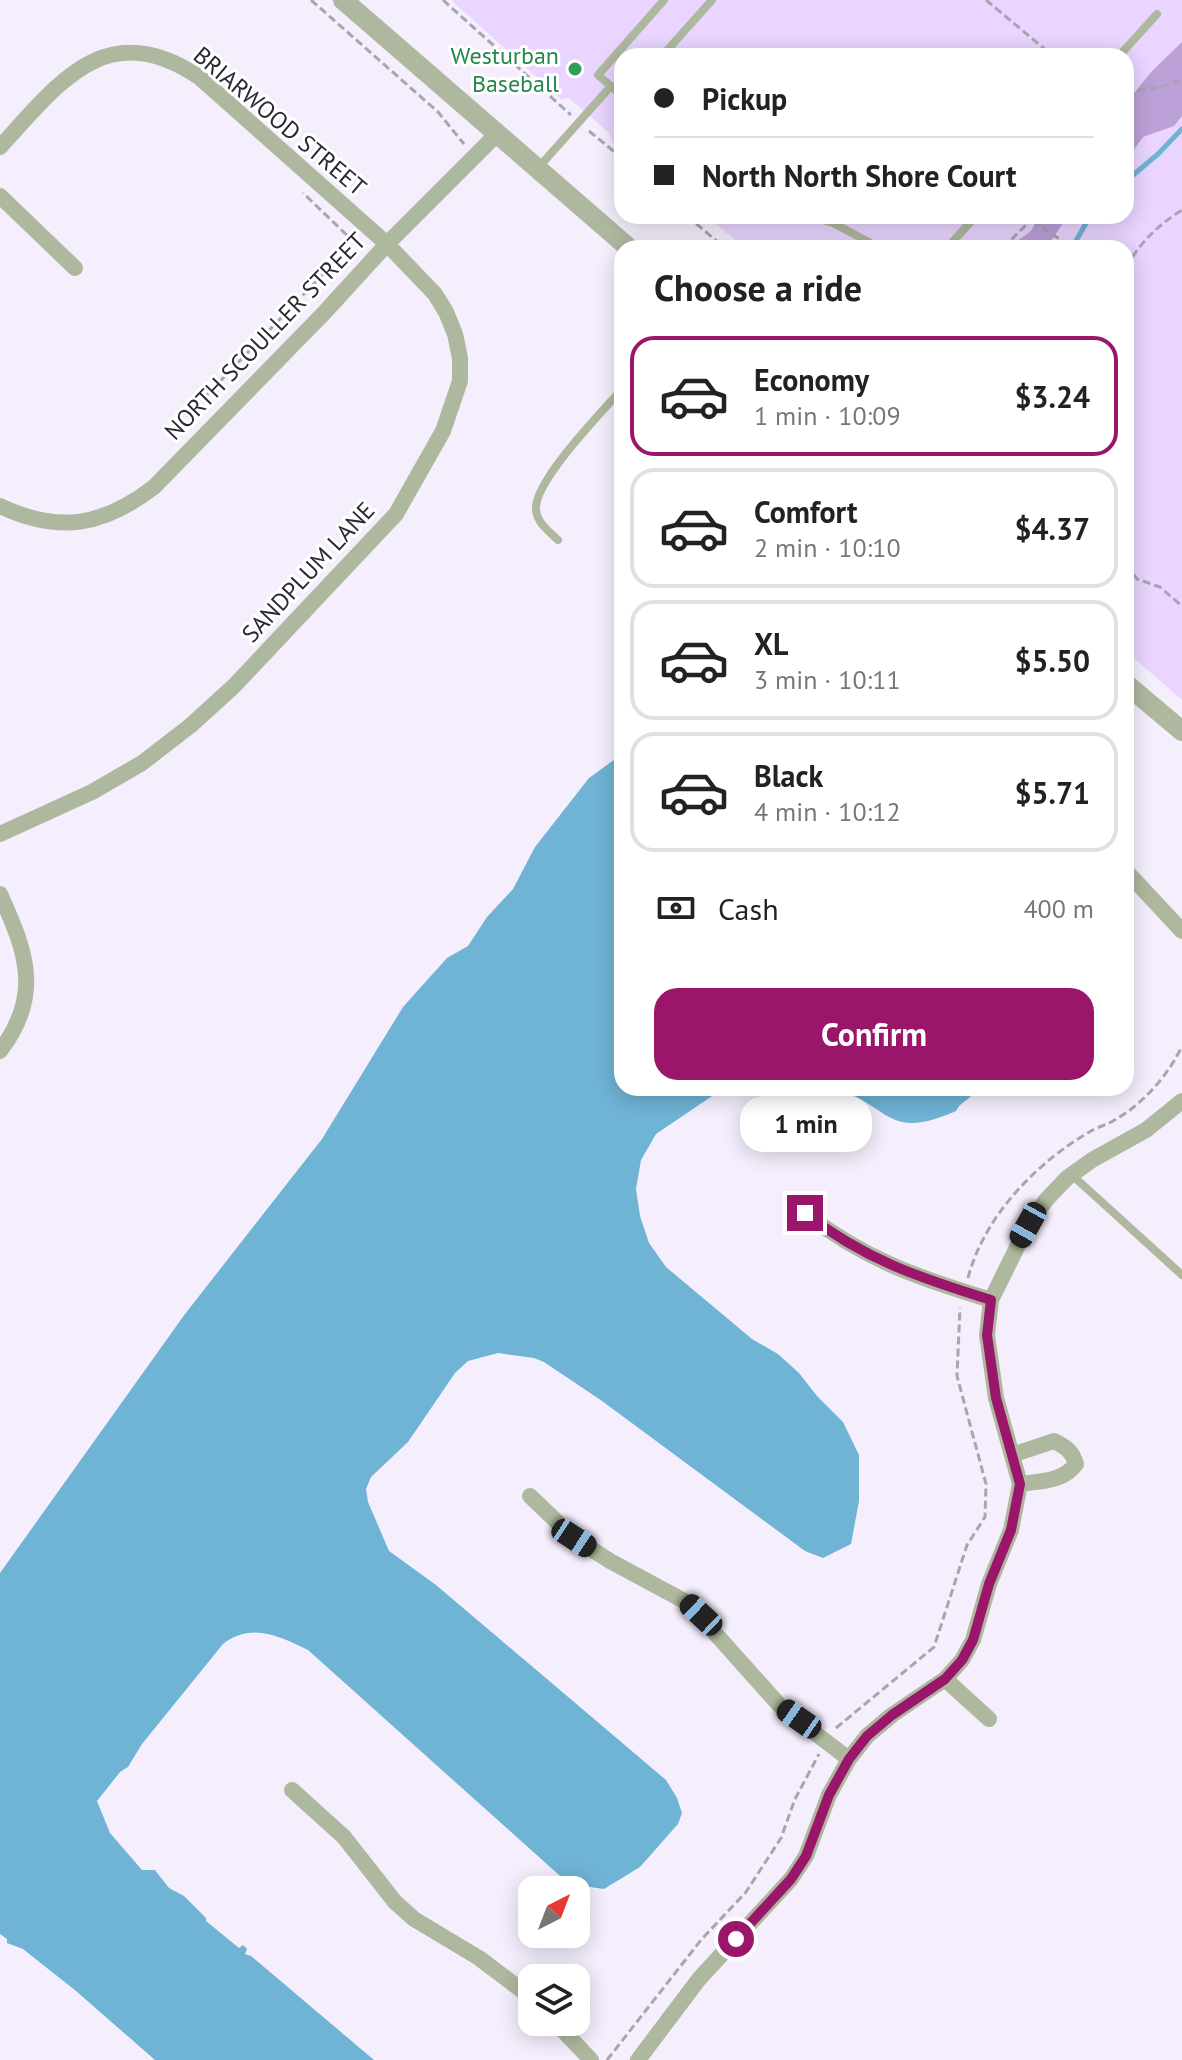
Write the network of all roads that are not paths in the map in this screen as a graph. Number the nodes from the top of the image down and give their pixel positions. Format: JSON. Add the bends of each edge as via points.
{"nodes":[{"id":1,"x":343,"y":0,"type":"edge"},
{"id":2,"x":664,"y":0,"type":"edge"},
{"id":3,"x":712,"y":0,"type":"edge"},
{"id":4,"x":1157,"y":14,"type":"dead end"},
{"id":5,"x":622,"y":48,"type":"edge"},
{"id":6,"x":669,"y":48,"type":"edge"},
{"id":7,"x":1126,"y":48,"type":"edge"},
{"id":8,"x":614,"y":57,"type":"edge"},
{"id":9,"x":611,"y":86,"type":"junction"},
{"id":10,"x":614,"y":89,"type":"edge"},
{"id":11,"x":497,"y":134,"type":"junction"},
{"id":12,"x":0,"y":147,"type":"edge"},
{"id":13,"x":537,"y":169,"type":"junction"},
{"id":14,"x":0,"y":196,"type":"edge"},
{"id":15,"x":835,"y":224,"type":"edge"},
{"id":16,"x":969,"y":224,"type":"edge"},
{"id":17,"x":620,"y":240,"type":"edge"},
{"id":18,"x":865,"y":240,"type":"edge"},
{"id":19,"x":954,"y":240,"type":"edge"},
{"id":20,"x":387,"y":244,"type":"junction"},
{"id":21,"x":75,"y":268,"type":"dead end"},
{"id":22,"x":614,"y":398,"type":"edge"},
{"id":23,"x":0,"y":506,"type":"edge"},
{"id":24,"x":558,"y":540,"type":"dead end"},
{"id":25,"x":1134,"y":691,"type":"edge"},
{"id":26,"x":1182,"y":731,"type":"edge"},
{"id":27,"x":0,"y":834,"type":"edge"},
{"id":28,"x":1134,"y":880,"type":"edge"},
{"id":29,"x":0,"y":894,"type":"edge"},
{"id":30,"x":1182,"y":931,"type":"edge"},
{"id":31,"x":0,"y":1051,"type":"edge"},
{"id":32,"x":1182,"y":1101,"type":"edge"},
{"id":33,"x":1072,"y":1175,"type":"junction"},
{"id":34,"x":805,"y":1213,"type":"dead end"},
{"id":35,"x":1182,"y":1275,"type":"edge"},
{"id":36,"x":991,"y":1300,"type":"junction"},
{"id":37,"x":1012,"y":1455,"type":"junction"},
{"id":38,"x":1020,"y":1484,"type":"junction"},
{"id":39,"x":530,"y":1496,"type":"dead end"},
{"id":40,"x":945,"y":1679,"type":"junction"},
{"id":41,"x":989,"y":1719,"type":"dead end"},
{"id":42,"x":849,"y":1759,"type":"junction"},
{"id":43,"x":292,"y":1790,"type":"dead end"},
{"id":44,"x":518,"y":1987,"type":"edge"},
{"id":45,"x":568,"y":2036,"type":"edge"},
{"id":46,"x":591,"y":2060,"type":"edge"},
{"id":47,"x":638,"y":2060,"type":"edge"}],
"edges":[{"from":1,"to":11,"type":"street"},
{"from":2,"to":5,"type":"lane"},
{"from":3,"to":6,"type":"lane"},
{"from":4,"to":7,"type":"lane"},
{"from":8,"to":9,"type":"lane","via":[[598,75]]},
{"from":9,"to":10,"type":"lane"},
{"from":9,"to":13,"type":"lane"},
{"from":11,"to":13,"type":"street"},
{"from":11,"to":20,"type":"street","name":"NORTH SCOULLER STREET"},
{"from":12,"to":20,"type":"street","name":"BRIARWOOD STREET","via":[[74,72],[98,58],[133,53],[170,61],[199,77]]},
{"from":13,"to":17,"type":"street"},
{"from":14,"to":21,"type":"street"},
{"from":15,"to":18,"type":"lane"},
{"from":16,"to":19,"type":"lane"},
{"from":20,"to":23,"type":"street","name":"NORTH SCOULLER STREET","via":[[132,504],[86,521],[29,519]]},
{"from":20,"to":27,"type":"street","name":"SANDPLUM LANE","via":[[435,294],[460,358],[460,381],[443,431],[396,514],[190,726],[92,792]]},
{"from":22,"to":24,"type":"lane","via":[[557,465],[535,506],[537,519]]},
{"from":25,"to":26,"type":"street"},
{"from":28,"to":30,"type":"street"},
{"from":29,"to":31,"type":"street","via":[[27,965],[19,1020]]},
{"from":32,"to":33,"type":"street"},
{"from":33,"to":35,"type":"lane"},
{"from":33,"to":36,"type":"street","via":[[1028,1225]]},
{"from":34,"to":36,"type":"street","via":[[865,1254]]},
{"from":36,"to":37,"type":"street","via":[[989,1351]]},
{"from":37,"to":38,"type":"street"},
{"from":37,"to":38,"type":"street","via":[[1054,1441],[1073,1454],[1076,1464],[1053,1480]]},
{"from":38,"to":40,"type":"street","via":[[1011,1530],[973,1640]]},
{"from":39,"to":42,"type":"street","via":[[574,1538],[688,1603],[782,1708]]},
{"from":40,"to":41,"type":"street"},
{"from":40,"to":42,"type":"street","via":[[892,1715]]},
{"from":42,"to":47,"type":"street","via":[[791,1879],[699,1979]]},
{"from":43,"to":44,"type":"street","via":[[344,1837],[414,1919]]},
{"from":45,"to":46,"type":"street"}]}
